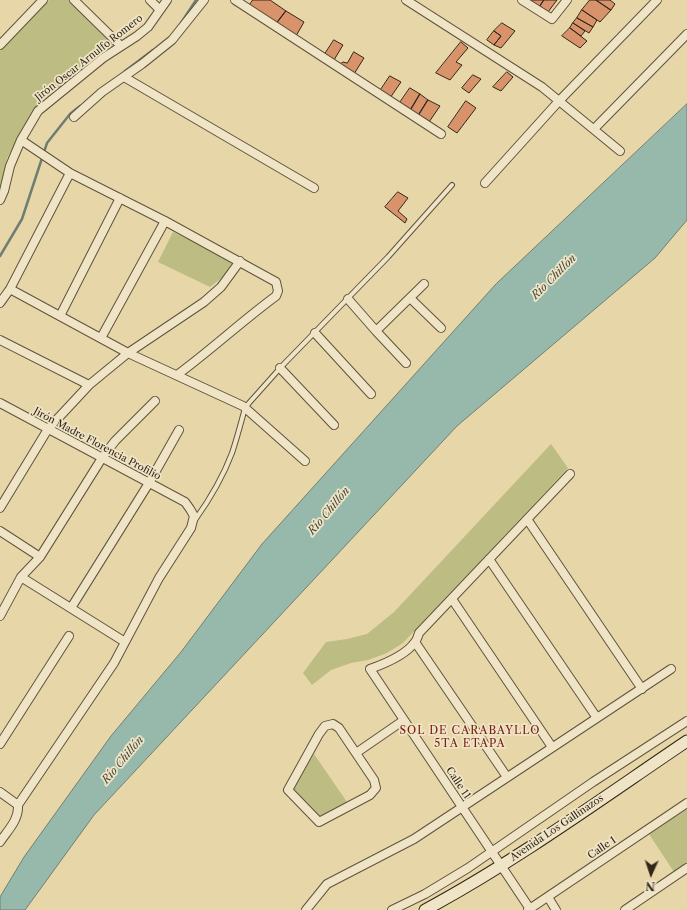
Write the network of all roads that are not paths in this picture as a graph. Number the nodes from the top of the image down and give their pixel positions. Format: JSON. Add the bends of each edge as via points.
{"nodes":[{"id":1,"x":43,"y":0,"type":"edge"},
{"id":2,"x":74,"y":0,"type":"edge"},
{"id":3,"x":150,"y":0,"type":"edge"},
{"id":4,"x":167,"y":0,"type":"edge"},
{"id":5,"x":204,"y":0,"type":"edge"},
{"id":6,"x":235,"y":0,"type":"edge"},
{"id":7,"x":406,"y":0,"type":"edge"},
{"id":8,"x":522,"y":0,"type":"edge"},
{"id":9,"x":567,"y":0,"type":"edge"},
{"id":10,"x":657,"y":0,"type":"edge"},
{"id":11,"x":160,"y":10,"type":"junction"},
{"id":12,"x":687,"y":34,"type":"edge"},
{"id":13,"x":0,"y":45,"type":"edge"},
{"id":14,"x":121,"y":46,"type":"junction"},
{"id":15,"x":124,"y":77,"type":"junction"},
{"id":16,"x":559,"y":101,"type":"junction"},
{"id":17,"x":74,"y":117,"type":"dead end"},
{"id":18,"x":594,"y":129,"type":"junction"},
{"id":19,"x":441,"y":134,"type":"dead end"},
{"id":20,"x":21,"y":140,"type":"junction"},
{"id":21,"x":620,"y":152,"type":"dead end"},
{"id":22,"x":70,"y":173,"type":"junction"},
{"id":23,"x":485,"y":182,"type":"dead end"},
{"id":24,"x":452,"y":184,"type":"dead end"},
{"id":25,"x":314,"y":188,"type":"dead end"},
{"id":26,"x":120,"y":198,"type":"junction"},
{"id":27,"x":0,"y":200,"type":"edge"},
{"id":28,"x":165,"y":221,"type":"junction"},
{"id":29,"x":240,"y":261,"type":"junction"},
{"id":30,"x":424,"y":284,"type":"dead end"},
{"id":31,"x":10,"y":289,"type":"junction"},
{"id":32,"x":410,"y":298,"type":"junction"},
{"id":33,"x":348,"y":299,"type":"junction"},
{"id":34,"x":0,"y":303,"type":"edge"},
{"id":35,"x":60,"y":316,"type":"junction"},
{"id":36,"x":441,"y":328,"type":"dead end"},
{"id":37,"x":376,"y":332,"type":"junction"},
{"id":38,"x":315,"y":333,"type":"junction"},
{"id":39,"x":101,"y":338,"type":"junction"},
{"id":40,"x":0,"y":340,"type":"edge"},
{"id":41,"x":128,"y":353,"type":"junction"},
{"id":42,"x":406,"y":362,"type":"dead end"},
{"id":43,"x":280,"y":368,"type":"junction"},
{"id":44,"x":177,"y":375,"type":"junction"},
{"id":45,"x":89,"y":385,"type":"junction"},
{"id":46,"x":371,"y":394,"type":"dead end"},
{"id":47,"x":155,"y":401,"type":"dead end"},
{"id":48,"x":0,"y":403,"type":"edge"},
{"id":49,"x":245,"y":408,"type":"junction"},
{"id":50,"x":334,"y":425,"type":"dead end"},
{"id":51,"x":48,"y":429,"type":"junction"},
{"id":52,"x":179,"y":430,"type":"dead end"},
{"id":53,"x":102,"y":458,"type":"junction"},
{"id":54,"x":305,"y":461,"type":"dead end"},
{"id":55,"x":570,"y":474,"type":"dead end"},
{"id":56,"x":150,"y":483,"type":"junction"},
{"id":57,"x":0,"y":508,"type":"edge"},
{"id":58,"x":527,"y":519,"type":"junction"},
{"id":59,"x":193,"y":524,"type":"junction"},
{"id":60,"x":0,"y":531,"type":"edge"},
{"id":61,"x":40,"y":557,"type":"junction"},
{"id":62,"x":489,"y":559,"type":"junction"},
{"id":63,"x":21,"y":577,"type":"junction"},
{"id":64,"x":452,"y":599,"type":"junction"},
{"id":65,"x":2,"y":605,"type":"edge"},
{"id":66,"x":70,"y":608,"type":"junction"},
{"id":67,"x":0,"y":616,"type":"edge"},
{"id":68,"x":69,"y":636,"type":"dead end"},
{"id":69,"x":125,"y":642,"type":"junction"},
{"id":70,"x":415,"y":642,"type":"junction"},
{"id":71,"x":671,"y":669,"type":"dead end"},
{"id":72,"x":642,"y":689,"type":"junction"},
{"id":73,"x":597,"y":718,"type":"junction"},
{"id":74,"x":404,"y":720,"type":"junction"},
{"id":75,"x":687,"y":721,"type":"edge"},
{"id":76,"x":687,"y":742,"type":"edge"},
{"id":77,"x":0,"y":744,"type":"edge"},
{"id":78,"x":552,"y":748,"type":"junction"},
{"id":79,"x":356,"y":752,"type":"junction"},
{"id":80,"x":507,"y":778,"type":"junction"},
{"id":81,"x":0,"y":792,"type":"edge"},
{"id":82,"x":687,"y":803,"type":"edge"},
{"id":83,"x":18,"y":805,"type":"junction"},
{"id":84,"x":462,"y":807,"type":"junction"},
{"id":85,"x":0,"y":842,"type":"edge"},
{"id":86,"x":492,"y":852,"type":"junction"},
{"id":87,"x":501,"y":866,"type":"junction"},
{"id":88,"x":687,"y":868,"type":"edge"},
{"id":89,"x":548,"y":897,"type":"junction"},
{"id":90,"x":529,"y":909,"type":"edge"},
{"id":91,"x":306,"y":910,"type":"edge"},
{"id":92,"x":392,"y":910,"type":"edge"},
{"id":93,"x":425,"y":910,"type":"edge"},
{"id":94,"x":556,"y":910,"type":"edge"},
{"id":95,"x":625,"y":910,"type":"edge"}],
"edges":[{"from":1,"to":13,"type":"street"},
{"from":2,"to":14,"type":"street"},
{"from":3,"to":11,"type":"street"},
{"from":4,"to":11,"type":"street","name":"Jirón Oscar Arnulfo Romero"},
{"from":5,"to":15,"type":"street","via":[[172,40]]},
{"from":6,"to":19,"type":"street"},
{"from":7,"to":16,"type":"street","via":[[542,87]]},
{"from":8,"to":9,"type":"street","via":[[552,19]]},
{"from":10,"to":16,"type":"street"},
{"from":11,"to":14,"type":"street","name":"Jirón Oscar Arnulfo Romero","via":[[148,27]]},
{"from":12,"to":18,"type":"street"},
{"from":14,"to":20,"type":"street","name":"Jirón Oscar Arnulfo Romero","via":[[38,110]]},
{"from":15,"to":17,"type":"street","via":[[102,92]]},
{"from":15,"to":25,"type":"street"},
{"from":16,"to":18,"type":"street"},
{"from":16,"to":23,"type":"street"},
{"from":18,"to":21,"type":"street"},
{"from":20,"to":22,"type":"street"},
{"from":20,"to":27,"type":"street","name":"Jirón Oscar Arnulfo Romero"},
{"from":22,"to":26,"type":"street"},
{"from":22,"to":31,"type":"street"},
{"from":24,"to":33,"type":"lane"},
{"from":26,"to":28,"type":"street"},
{"from":26,"to":35,"type":"street"},
{"from":28,"to":29,"type":"street"},
{"from":28,"to":39,"type":"street"},
{"from":29,"to":41,"type":"street","via":[[221,287],[204,302]]},
{"from":29,"to":44,"type":"street","via":[[276,282],[276,296]]},
{"from":30,"to":32,"type":"street"},
{"from":31,"to":34,"type":"street"},
{"from":31,"to":35,"type":"street"},
{"from":32,"to":36,"type":"street"},
{"from":32,"to":37,"type":"street"},
{"from":33,"to":37,"type":"street"},
{"from":33,"to":38,"type":"lane"},
{"from":35,"to":39,"type":"street"},
{"from":37,"to":42,"type":"street"},
{"from":38,"to":43,"type":"lane"},
{"from":38,"to":46,"type":"street"},
{"from":39,"to":41,"type":"street"},
{"from":40,"to":45,"type":"street"},
{"from":41,"to":44,"type":"street"},
{"from":41,"to":45,"type":"street"},
{"from":43,"to":49,"type":"lane"},
{"from":43,"to":50,"type":"street"},
{"from":44,"to":49,"type":"street"},
{"from":45,"to":51,"type":"street"},
{"from":47,"to":53,"type":"street","via":[[115,441]]},
{"from":48,"to":51,"type":"street","name":"Jirón Madre Florencia Profilio"},
{"from":49,"to":54,"type":"street"},
{"from":49,"to":59,"type":"lane","via":[[224,472]]},
{"from":51,"to":53,"type":"street","name":"Jirón Madre Florencia Profilio"},
{"from":51,"to":57,"type":"street"},
{"from":52,"to":56,"type":"street"},
{"from":53,"to":56,"type":"street","name":"Jirón Madre Florencia Profilio"},
{"from":53,"to":61,"type":"street"},
{"from":55,"to":58,"type":"street"},
{"from":56,"to":59,"type":"street","name":"Jirón Madre Florencia Profilio","via":[[185,502],[192,512]]},
{"from":56,"to":66,"type":"street"},
{"from":58,"to":62,"type":"street"},
{"from":58,"to":72,"type":"street"},
{"from":59,"to":69,"type":"street","via":[[159,578]]},
{"from":60,"to":61,"type":"street"},
{"from":61,"to":63,"type":"street"},
{"from":62,"to":64,"type":"street"},
{"from":62,"to":73,"type":"street"},
{"from":63,"to":65,"type":"street"},
{"from":63,"to":66,"type":"street"},
{"from":64,"to":70,"type":"street","via":[[419,633]]},
{"from":64,"to":78,"type":"street"},
{"from":65,"to":67,"type":"street"},
{"from":66,"to":69,"type":"street"},
{"from":68,"to":77,"type":"street"},
{"from":69,"to":83,"type":"street","via":[[106,676]]},
{"from":70,"to":74,"type":"street","name":"Calle 11","via":[[402,654],[370,669]]},
{"from":70,"to":80,"type":"street"},
{"from":71,"to":72,"type":"street"},
{"from":72,"to":73,"type":"street"},
{"from":73,"to":78,"type":"street"},
{"from":74,"to":79,"type":"street"},
{"from":74,"to":84,"type":"street","name":"Calle 11"},
{"from":75,"to":86,"type":"street"},
{"from":76,"to":87,"type":"street","name":"Avenida Los Gallinazos"},
{"from":78,"to":80,"type":"street"},
{"from":79,"to":79,"type":"street","via":[[339,728],[333,724],[325,726],[288,788],[318,822],[370,795],[376,788],[374,780]]},
{"from":80,"to":84,"type":"street"},
{"from":81,"to":83,"type":"street"},
{"from":82,"to":89,"type":"street","name":"Calle 1"},
{"from":83,"to":85,"type":"street","via":[[17,818]]},
{"from":84,"to":86,"type":"street","name":"Calle 11"},
{"from":84,"to":91,"type":"street","via":[[414,839],[327,884]]},
{"from":86,"to":87,"type":"street","name":"Calle 11"},
{"from":86,"to":92,"type":"street","via":[[448,880]]},
{"from":87,"to":90,"type":"street","name":"Calle 11"},
{"from":87,"to":93,"type":"street","name":"Avenida Los Gallinazos"},
{"from":88,"to":95,"type":"street"},
{"from":89,"to":90,"type":"street","name":"Calle 1"},
{"from":89,"to":94,"type":"street"}]}
